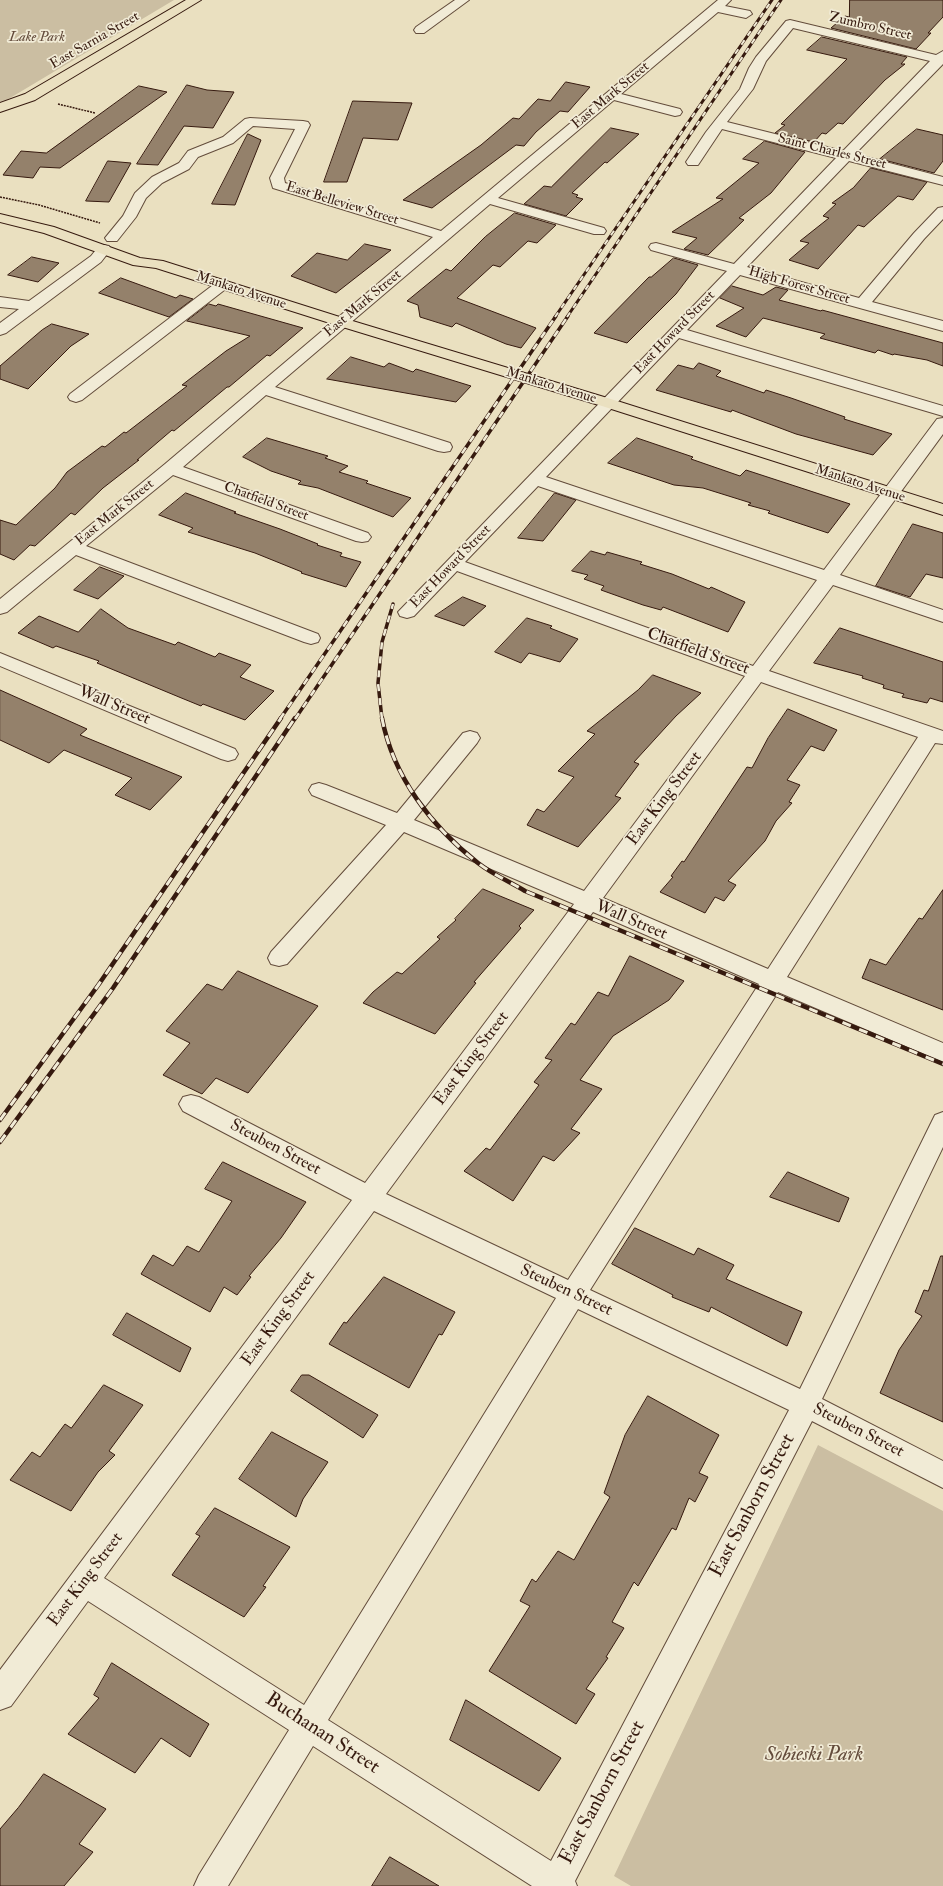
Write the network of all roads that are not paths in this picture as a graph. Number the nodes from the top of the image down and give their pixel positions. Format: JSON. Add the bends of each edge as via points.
{"nodes":[{"id":1,"x":195,"y":0,"type":"edge"},
{"id":2,"x":463,"y":0,"type":"edge"},
{"id":3,"x":720,"y":4,"type":"edge"},
{"id":4,"x":746,"y":14,"type":"dead end"},
{"id":5,"x":420,"y":30,"type":"dead end"},
{"id":6,"x":942,"y":58,"type":"edge"},
{"id":7,"x":612,"y":95,"type":"junction"},
{"id":8,"x":30,"y":97,"type":"junction"},
{"id":9,"x":0,"y":108,"type":"edge"},
{"id":10,"x":675,"y":112,"type":"dead end"},
{"id":11,"x":0,"y":120,"type":"edge"},
{"id":12,"x":720,"y":124,"type":"junction"},
{"id":13,"x":845,"y":156,"type":"junction"},
{"id":14,"x":693,"y":162,"type":"dead end"},
{"id":15,"x":943,"y":181,"type":"edge"},
{"id":16,"x":487,"y":199,"type":"junction"},
{"id":17,"x":0,"y":208,"type":"edge"},
{"id":18,"x":943,"y":211,"type":"edge"},
{"id":19,"x":0,"y":218,"type":"edge"},
{"id":20,"x":599,"y":231,"type":"dead end"},
{"id":21,"x":444,"y":236,"type":"junction"},
{"id":22,"x":112,"y":238,"type":"junction"},
{"id":23,"x":656,"y":247,"type":"dead end"},
{"id":24,"x":737,"y":269,"type":"junction"},
{"id":25,"x":222,"y":285,"type":"junction"},
{"id":26,"x":0,"y":302,"type":"edge"},
{"id":27,"x":862,"y":304,"type":"junction"},
{"id":28,"x":32,"y":306,"type":"junction"},
{"id":29,"x":341,"y":322,"type":"junction"},
{"id":30,"x":943,"y":326,"type":"edge"},
{"id":31,"x":0,"y":330,"type":"edge"},
{"id":32,"x":676,"y":332,"type":"junction"},
{"id":33,"x":264,"y":389,"type":"junction"},
{"id":34,"x":76,"y":397,"type":"dead end"},
{"id":35,"x":608,"y":403,"type":"junction"},
{"id":36,"x":943,"y":411,"type":"edge"},
{"id":37,"x":943,"y":423,"type":"edge"},
{"id":38,"x":444,"y":447,"type":"dead end"},
{"id":39,"x":171,"y":468,"type":"junction"},
{"id":40,"x":535,"y":479,"type":"junction"},
{"id":41,"x":890,"y":494,"type":"junction"},
{"id":42,"x":943,"y":510,"type":"edge"},
{"id":43,"x":362,"y":537,"type":"dead end"},
{"id":44,"x":74,"y":548,"type":"junction"},
{"id":45,"x":454,"y":564,"type":"junction"},
{"id":46,"x":828,"y":578,"type":"junction"},
{"id":47,"x":0,"y":608,"type":"edge"},
{"id":48,"x":407,"y":612,"type":"dead end"},
{"id":49,"x":943,"y":616,"type":"edge"},
{"id":50,"x":311,"y":638,"type":"dead end"},
{"id":51,"x":0,"y":659,"type":"edge"},
{"id":52,"x":757,"y":674,"type":"junction"},
{"id":53,"x":936,"y":736,"type":"edge"},
{"id":54,"x":470,"y":738,"type":"dead end"},
{"id":55,"x":228,"y":754,"type":"dead end"},
{"id":56,"x":319,"y":790,"type":"dead end"},
{"id":57,"x":400,"y":823,"type":"junction"},
{"id":58,"x":587,"y":902,"type":"junction"},
{"id":59,"x":278,"y":958,"type":"dead end"},
{"id":60,"x":773,"y":981,"type":"junction"},
{"id":61,"x":943,"y":1053,"type":"edge"},
{"id":62,"x":191,"y":1104,"type":"dead end"},
{"id":63,"x":943,"y":1122,"type":"edge"},
{"id":64,"x":369,"y":1197,"type":"junction"},
{"id":65,"x":574,"y":1294,"type":"junction"},
{"id":66,"x":806,"y":1405,"type":"junction"},
{"id":67,"x":943,"y":1475,"type":"edge"},
{"id":68,"x":84,"y":1582,"type":"junction"},
{"id":69,"x":0,"y":1695,"type":"edge"},
{"id":70,"x":308,"y":1724,"type":"junction"},
{"id":71,"x":557,"y":1885,"type":"edge"},
{"id":72,"x":210,"y":1886,"type":"edge"}],
"edges":[{"from":1,"to":8,"type":"main road","name":"East Sarnia Street"},
{"from":2,"to":5,"type":"street"},
{"from":3,"to":4,"type":"street"},
{"from":3,"to":7,"type":"street","name":"East Mark Street"},
{"from":6,"to":12,"type":"street","name":"Zumbro Street","via":[[790,24],[757,65],[745,91]]},
{"from":6,"to":13,"type":"street","name":"East Howard Street"},
{"from":7,"to":10,"type":"street"},
{"from":7,"to":16,"type":"street","name":"East Mark Street"},
{"from":8,"to":9,"type":"main road","name":"East Sarnia Street"},
{"from":8,"to":11,"type":"main road","name":"East Sarnia Street","via":[[26,103]]},
{"from":12,"to":13,"type":"street","name":"Saint Charles Street"},
{"from":12,"to":14,"type":"street"},
{"from":13,"to":15,"type":"street","name":"Saint Charles Street"},
{"from":13,"to":24,"type":"street","name":"East Howard Street"},
{"from":16,"to":20,"type":"street"},
{"from":16,"to":21,"type":"street","name":"East Mark Street"},
{"from":17,"to":22,"type":"main road","name":"Mankato Avenue","via":[[53,220]]},
{"from":18,"to":27,"type":"street"},
{"from":19,"to":22,"type":"main road","name":"Mankato Avenue","via":[[49,230]]},
{"from":21,"to":22,"type":"street","name":"East Belleview Street","via":[[278,185],[277,178],[303,125],[250,122],[228,140],[199,151],[184,166],[157,180],[140,196],[130,217]]},
{"from":21,"to":29,"type":"street","name":"East Mark Street"},
{"from":22,"to":25,"type":"main road","name":"Mankato Avenue","via":[[138,262],[158,264]]},
{"from":22,"to":28,"type":"street","name":"East Belleview Street","via":[[96,259]]},
{"from":23,"to":24,"type":"street","name":"High Forest Street"},
{"from":24,"to":27,"type":"street","name":"High Forest Street"},
{"from":24,"to":32,"type":"street","name":"East Howard Street"},
{"from":25,"to":29,"type":"main road","name":"Mankato Avenue"},
{"from":25,"to":34,"type":"street"},
{"from":26,"to":28,"type":"street"},
{"from":27,"to":30,"type":"street","name":"High Forest Street"},
{"from":28,"to":31,"type":"street","name":"East Belleview Street"},
{"from":29,"to":33,"type":"street","name":"East Mark Street"},
{"from":29,"to":35,"type":"main road","name":"Mankato Avenue"},
{"from":32,"to":35,"type":"street","name":"East Howard Street"},
{"from":32,"to":36,"type":"street"},
{"from":33,"to":38,"type":"street"},
{"from":33,"to":39,"type":"street","name":"East Mark Street"},
{"from":35,"to":40,"type":"street","name":"East Howard Street"},
{"from":35,"to":41,"type":"main road","name":"Mankato Avenue"},
{"from":37,"to":41,"type":"street","name":"East King Street"},
{"from":39,"to":43,"type":"street","name":"Chatfield Street"},
{"from":39,"to":44,"type":"street","name":"East Mark Street"},
{"from":40,"to":45,"type":"street","name":"East Howard Street"},
{"from":40,"to":46,"type":"street"},
{"from":41,"to":42,"type":"main road","name":"Mankato Avenue"},
{"from":41,"to":46,"type":"street","name":"East King Street"},
{"from":44,"to":47,"type":"street","name":"East Mark Street"},
{"from":44,"to":50,"type":"street"},
{"from":45,"to":48,"type":"street","name":"East Howard Street"},
{"from":45,"to":52,"type":"street","name":"Chatfield Street"},
{"from":46,"to":49,"type":"street"},
{"from":46,"to":52,"type":"street","name":"East King Street"},
{"from":51,"to":55,"type":"street","name":"Wall Street"},
{"from":52,"to":53,"type":"street","name":"Chatfield Street"},
{"from":52,"to":58,"type":"street","name":"East King Street"},
{"from":53,"to":60,"type":"street"},
{"from":54,"to":57,"type":"street"},
{"from":56,"to":57,"type":"street","name":"Wall Street"},
{"from":57,"to":58,"type":"street","name":"Wall Street"},
{"from":57,"to":59,"type":"street"},
{"from":58,"to":60,"type":"street","name":"Wall Street"},
{"from":58,"to":64,"type":"street","name":"East King Street"},
{"from":60,"to":61,"type":"street","name":"Wall Street"},
{"from":60,"to":65,"type":"street"},
{"from":62,"to":64,"type":"street","name":"Steuben Street"},
{"from":63,"to":66,"type":"street","name":"East Sanborn Street"},
{"from":64,"to":65,"type":"street","name":"Steuben Street"},
{"from":64,"to":68,"type":"street","name":"East King Street"},
{"from":65,"to":66,"type":"street","name":"Steuben Street"},
{"from":65,"to":70,"type":"street"},
{"from":66,"to":67,"type":"street","name":"Steuben Street"},
{"from":66,"to":71,"type":"street","name":"East Sanborn Street"},
{"from":68,"to":69,"type":"street","name":"East King Street"},
{"from":68,"to":70,"type":"street","name":"Buchanan Street"},
{"from":70,"to":71,"type":"street","name":"Buchanan Street"},
{"from":70,"to":72,"type":"street"}]}
